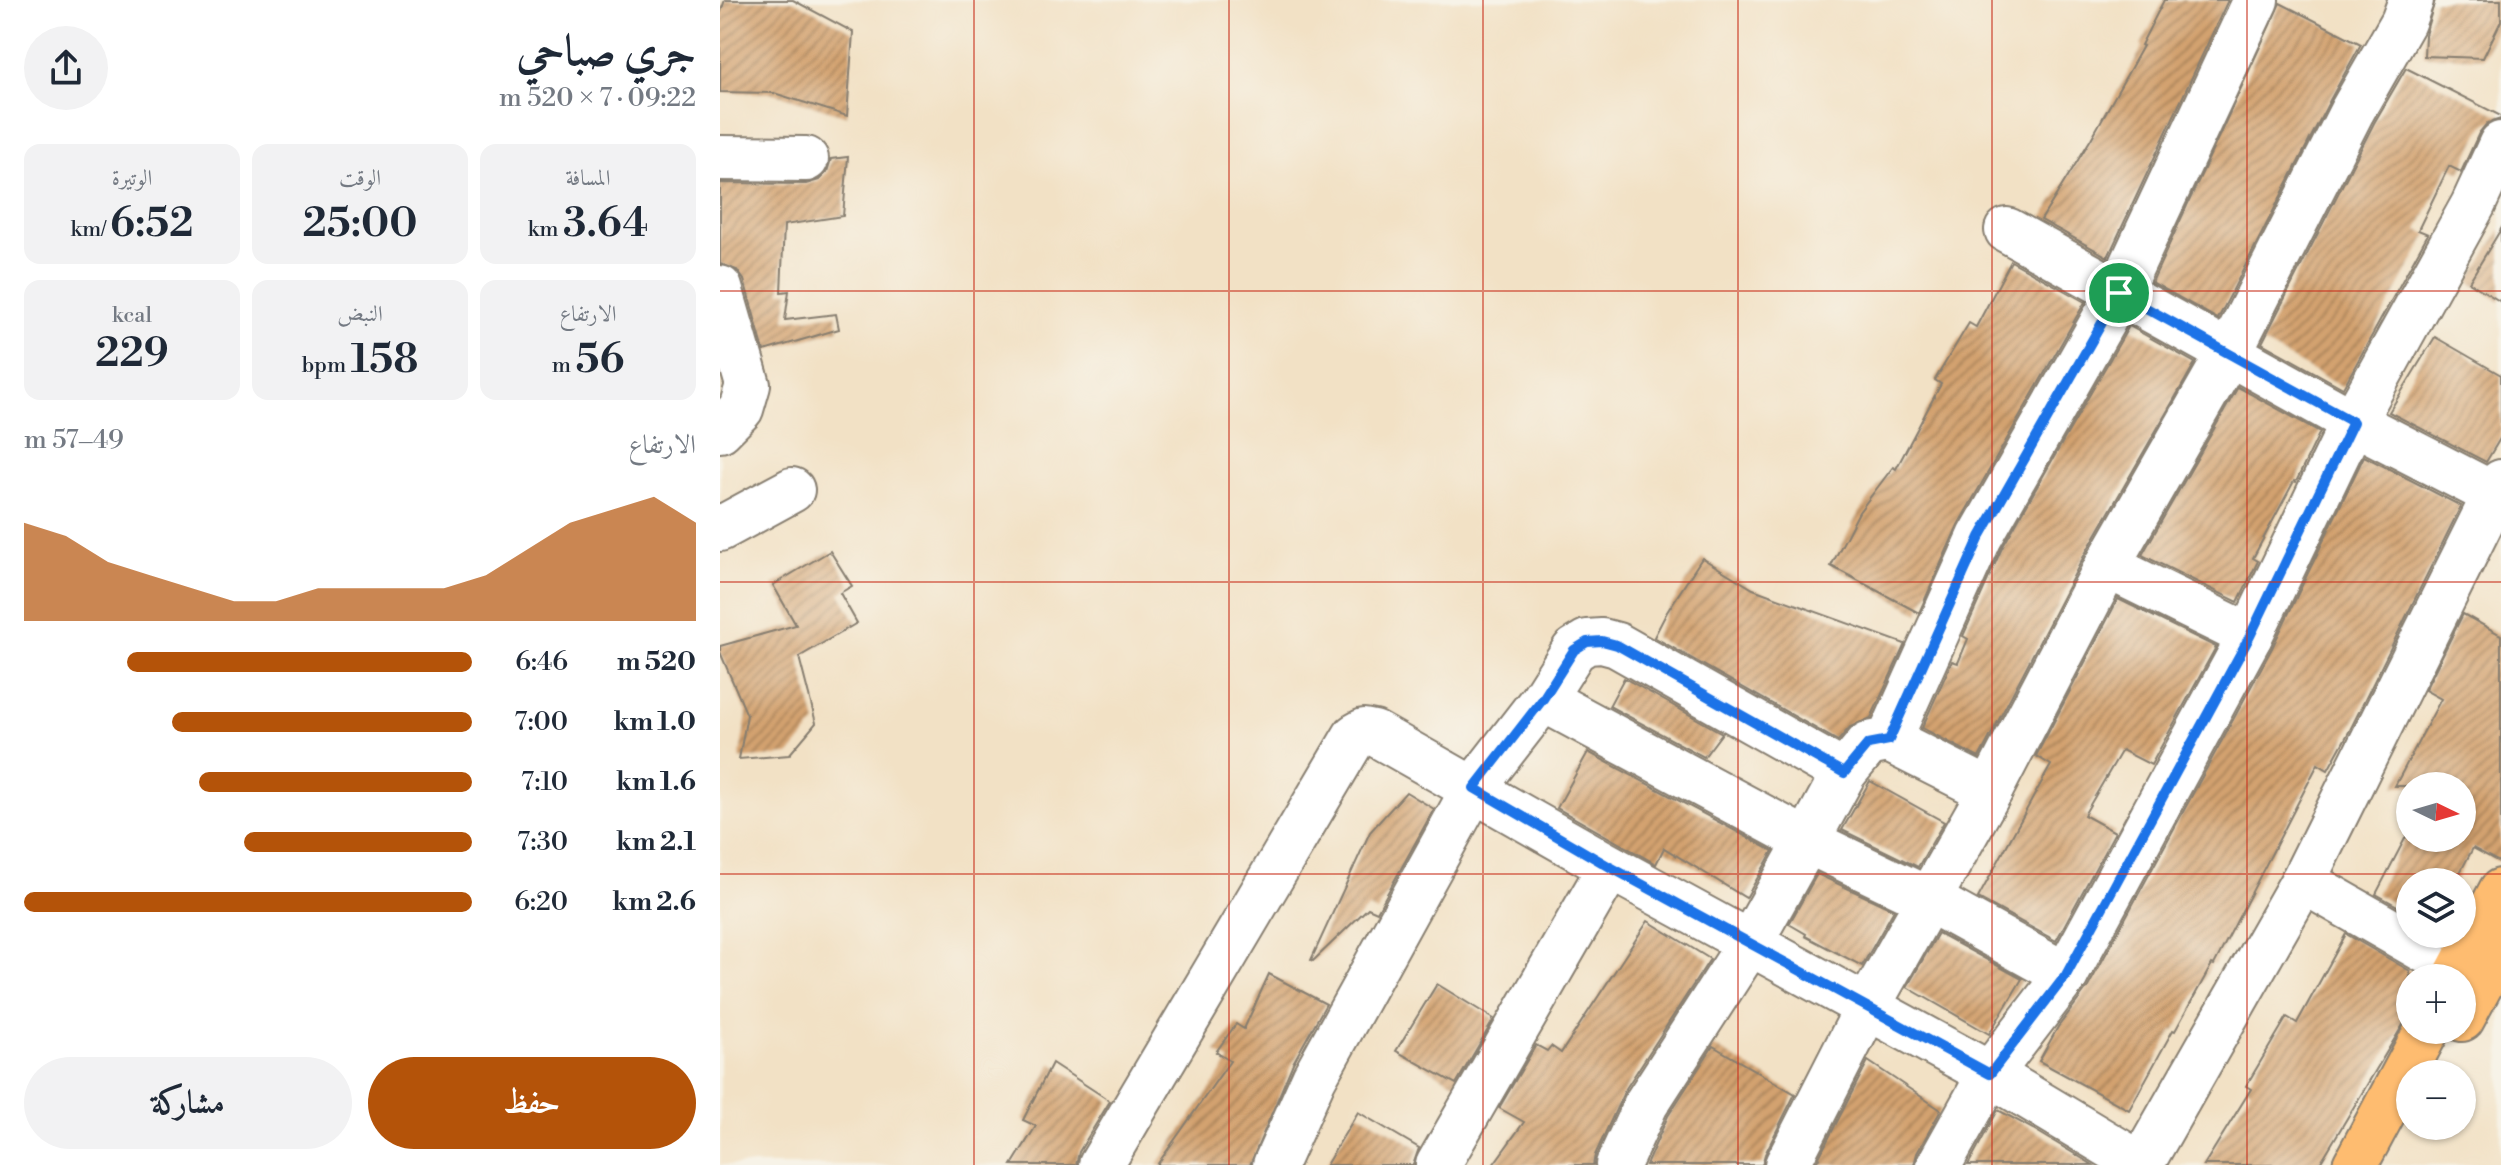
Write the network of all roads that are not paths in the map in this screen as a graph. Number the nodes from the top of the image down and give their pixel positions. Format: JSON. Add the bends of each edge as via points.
{"nodes":[{"id":1,"x":2256,"y":0,"type":"edge"},
{"id":2,"x":2411,"y":0,"type":"edge"},
{"id":3,"x":2501,"y":144,"type":"edge"},
{"id":4,"x":720,"y":158,"type":"edge"},
{"id":5,"x":806,"y":159,"type":"dead end"},
{"id":6,"x":2487,"y":213,"type":"edge"},
{"id":7,"x":2007,"y":230,"type":"dead end"},
{"id":8,"x":720,"y":288,"type":"edge"},
{"id":9,"x":2119,"y":293,"type":"junction"},
{"id":10,"x":2229,"y":353,"type":"junction"},
{"id":11,"x":2353,"y":422,"type":"junction"},
{"id":12,"x":720,"y":430,"type":"edge"},
{"id":13,"x":792,"y":490,"type":"dead end"},
{"id":14,"x":2499,"y":491,"type":"edge"},
{"id":15,"x":720,"y":529,"type":"edge"},
{"id":16,"x":2107,"y":566,"type":"junction"},
{"id":17,"x":2250,"y":636,"type":"junction"},
{"id":18,"x":1543,"y":699,"type":"junction"},
{"id":19,"x":1889,"y":740,"type":"junction"},
{"id":20,"x":1844,"y":773,"type":"junction"},
{"id":21,"x":1474,"y":788,"type":"junction"},
{"id":22,"x":1990,"y":791,"type":"junction"},
{"id":23,"x":1807,"y":841,"type":"junction"},
{"id":24,"x":1610,"y":867,"type":"junction"},
{"id":25,"x":2303,"y":881,"type":"junction"},
{"id":26,"x":2501,"y":891,"type":"edge"},
{"id":27,"x":1930,"y":900,"type":"junction"},
{"id":28,"x":1750,"y":943,"type":"junction"},
{"id":29,"x":2501,"y":947,"type":"edge"},
{"id":30,"x":2440,"y":964,"type":"edge"},
{"id":31,"x":2462,"y":964,"type":"edge"},
{"id":32,"x":2066,"y":975,"type":"junction"},
{"id":33,"x":2476,"y":993,"type":"edge"},
{"id":34,"x":1868,"y":1006,"type":"junction"},
{"id":35,"x":2420,"y":1044,"type":"edge"},
{"id":36,"x":1990,"y":1074,"type":"junction"},
{"id":37,"x":2396,"y":1140,"type":"edge"},
{"id":38,"x":1101,"y":1165,"type":"edge"},
{"id":39,"x":1275,"y":1165,"type":"edge"},
{"id":40,"x":1438,"y":1165,"type":"edge"},
{"id":41,"x":1618,"y":1165,"type":"edge"},
{"id":42,"x":1787,"y":1165,"type":"edge"},
{"id":43,"x":1939,"y":1165,"type":"edge"},
{"id":44,"x":2142,"y":1165,"type":"edge"},
{"id":45,"x":2355,"y":1165,"type":"edge"},
{"id":46,"x":2382,"y":1165,"type":"edge"}],
"edges":[{"from":1,"to":9,"type":"street"},
{"from":2,"to":10,"type":"street"},
{"from":3,"to":6,"type":"street"},
{"from":4,"to":5,"type":"street"},
{"from":6,"to":11,"type":"street"},
{"from":7,"to":9,"type":"street"},
{"from":8,"to":12,"type":"street","via":[[748,385],[741,409]]},
{"from":9,"to":10,"type":"street"},
{"from":9,"to":19,"type":"street","via":[[1980,537]]},
{"from":10,"to":11,"type":"street"},
{"from":10,"to":16,"type":"street"},
{"from":11,"to":14,"type":"street"},
{"from":11,"to":17,"type":"street"},
{"from":13,"to":15,"type":"street"},
{"from":14,"to":25,"type":"street"},
{"from":16,"to":17,"type":"street"},
{"from":16,"to":22,"type":"street"},
{"from":17,"to":32,"type":"street"},
{"from":18,"to":20,"type":"street","via":[[1574,650],[1602,641]]},
{"from":18,"to":21,"type":"street"},
{"from":18,"to":23,"type":"street"},
{"from":19,"to":20,"type":"street","via":[[1868,744]]},
{"from":19,"to":22,"type":"street"},
{"from":20,"to":23,"type":"street"},
{"from":21,"to":24,"type":"street"},
{"from":21,"to":38,"type":"street","via":[[1374,733],[1355,736]]},
{"from":21,"to":39,"type":"street","via":[[1314,1078]]},
{"from":22,"to":27,"type":"street"},
{"from":23,"to":27,"type":"street"},
{"from":23,"to":28,"type":"street"},
{"from":24,"to":28,"type":"street"},
{"from":24,"to":40,"type":"street"},
{"from":25,"to":30,"type":"street"},
{"from":25,"to":44,"type":"street"},
{"from":26,"to":31,"type":"main road"},
{"from":27,"to":32,"type":"street"},
{"from":27,"to":34,"type":"street"},
{"from":28,"to":34,"type":"street"},
{"from":28,"to":41,"type":"street","via":[[1646,1104]]},
{"from":29,"to":33,"type":"main road"},
{"from":32,"to":36,"type":"street"},
{"from":34,"to":36,"type":"street"},
{"from":34,"to":42,"type":"street"},
{"from":35,"to":45,"type":"main road"},
{"from":36,"to":43,"type":"street"},
{"from":36,"to":44,"type":"street"},
{"from":37,"to":46,"type":"main road"}]}
